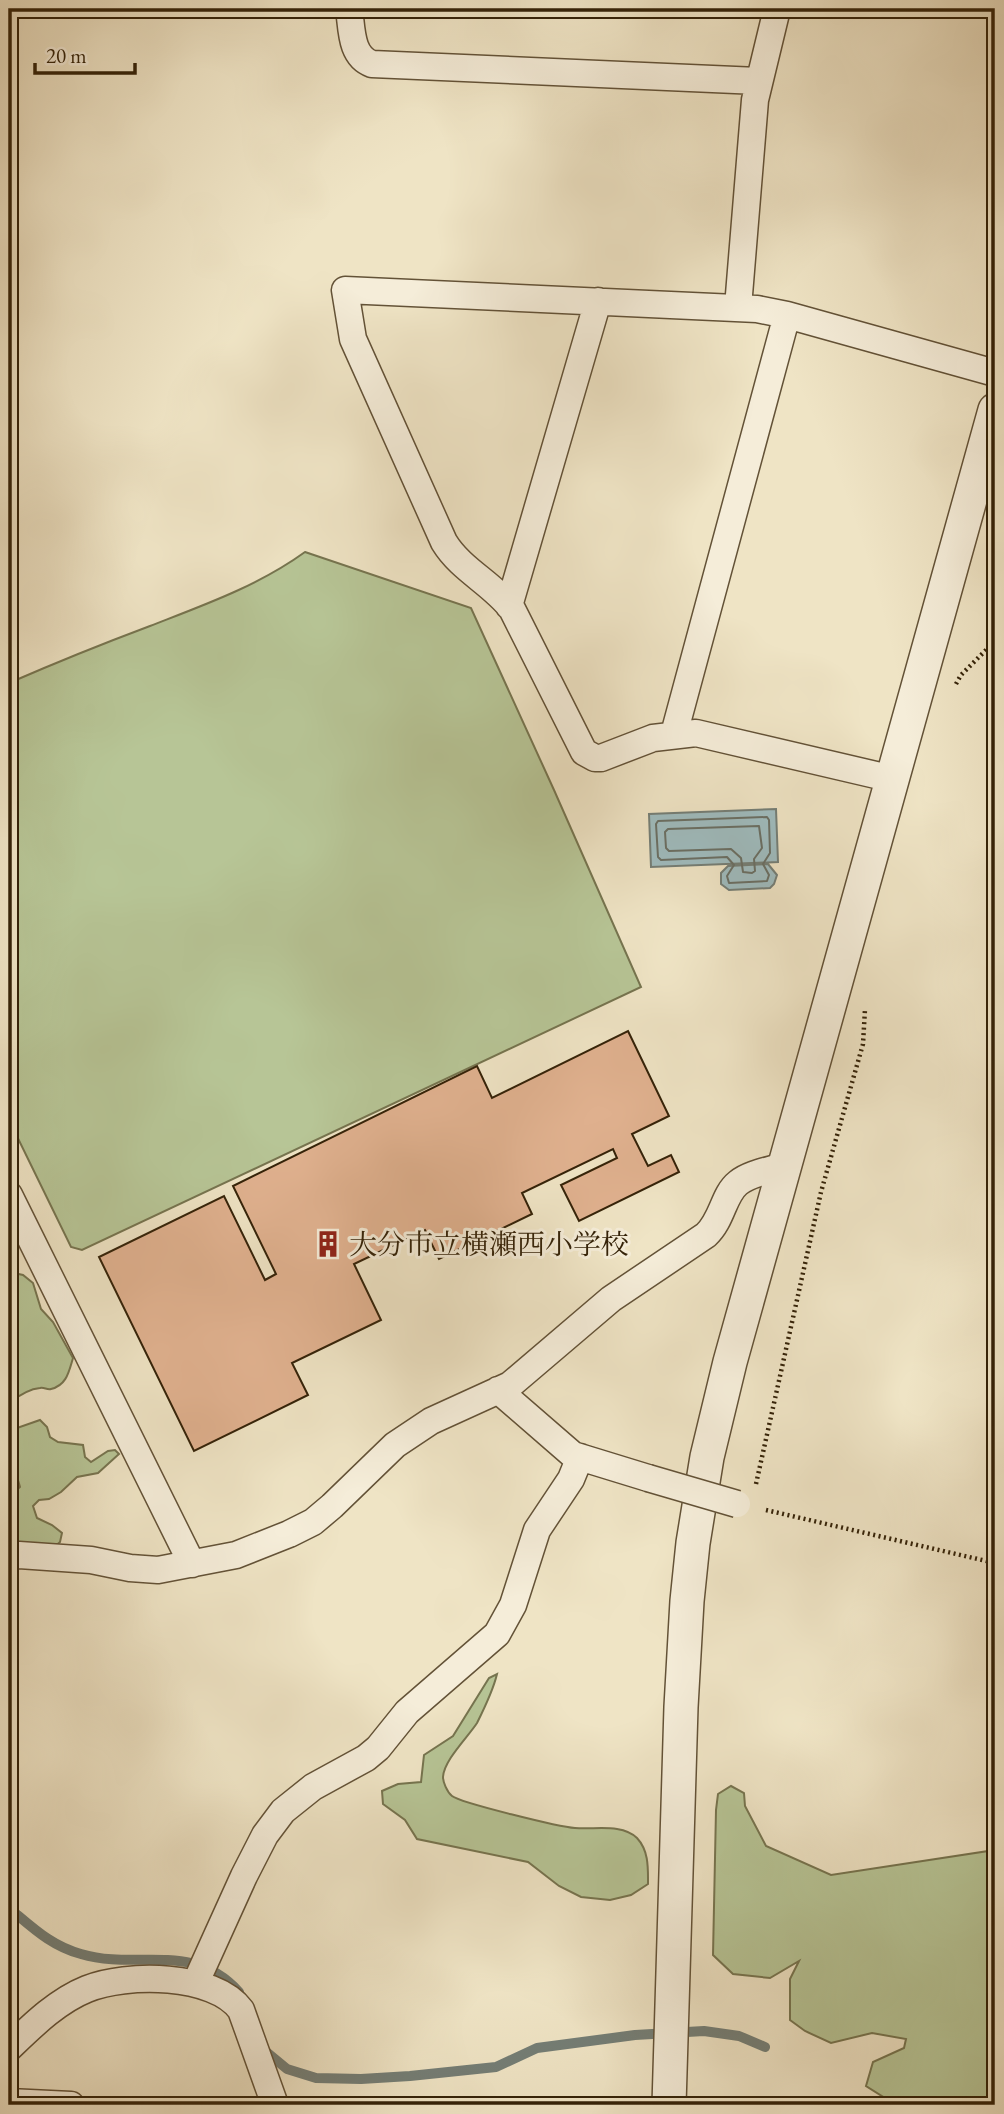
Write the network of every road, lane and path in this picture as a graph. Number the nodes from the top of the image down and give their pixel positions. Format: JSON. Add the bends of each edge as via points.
{"nodes":[{"id":1,"x":349,"y":9,"type":"edge"},
{"id":2,"x":777,"y":9,"type":"edge"},
{"id":3,"x":758,"y":81,"type":"junction"},
{"id":4,"x":598,"y":301,"type":"junction"},
{"id":5,"x":738,"y":307,"type":"junction"},
{"id":6,"x":787,"y":315,"type":"junction"},
{"id":7,"x":995,"y":373,"type":"edge"},
{"id":8,"x":995,"y":410,"type":"edge"},
{"id":9,"x":509,"y":606,"type":"junction"},
{"id":10,"x":995,"y":640,"type":"edge"},
{"id":11,"x":952,"y":696,"type":"dead end"},
{"id":12,"x":674,"y":734,"type":"junction"},
{"id":13,"x":893,"y":779,"type":"junction"},
{"id":14,"x":866,"y":1002,"type":"dead end"},
{"id":15,"x":786,"y":1165,"type":"junction"},
{"id":16,"x":9,"y":1195,"type":"edge"},
{"id":17,"x":498,"y":1390,"type":"junction"},
{"id":18,"x":580,"y":1457,"type":"junction"},
{"id":19,"x":744,"y":1506,"type":"junction"},
{"id":20,"x":9,"y":1557,"type":"edge"},
{"id":21,"x":995,"y":1563,"type":"edge"},
{"id":22,"x":192,"y":1564,"type":"junction"},
{"id":23,"x":195,"y":1982,"type":"junction"},
{"id":24,"x":9,"y":2048,"type":"edge"},
{"id":25,"x":9,"y":2102,"type":"edge"},
{"id":26,"x":71,"y":2105,"type":"edge"},
{"id":27,"x":275,"y":2105,"type":"edge"},
{"id":28,"x":669,"y":2105,"type":"edge"}],
"edges":[{"from":1,"to":3,"type":"street","via":[[357,52],[372,64]]},
{"from":2,"to":3,"type":"street"},
{"from":3,"to":5,"type":"street"},
{"from":4,"to":5,"type":"street"},
{"from":4,"to":9,"type":"street"},
{"from":4,"to":9,"type":"street","via":[[345,290],[353,339],[444,542],[460,564]]},
{"from":5,"to":6,"type":"street"},
{"from":6,"to":7,"type":"street"},
{"from":6,"to":12,"type":"street"},
{"from":8,"to":13,"type":"street"},
{"from":9,"to":12,"type":"street","via":[[584,752],[601,758],[638,742]]},
{"from":10,"to":11,"type":"path","via":[[961,675]]},
{"from":12,"to":13,"type":"street","via":[[708,735]]},
{"from":13,"to":15,"type":"street"},
{"from":14,"to":19,"type":"path","via":[[863,1044],[821,1192]]},
{"from":15,"to":17,"type":"street","via":[[742,1180],[731,1191],[717,1226],[706,1236],[611,1299],[516,1381]]},
{"from":15,"to":28,"type":"street","via":[[730,1362],[707,1457],[693,1543],[681,1707]]},
{"from":16,"to":22,"type":"street"},
{"from":17,"to":18,"type":"street"},
{"from":17,"to":22,"type":"street","via":[[431,1421],[395,1445],[313,1521],[236,1555]]},
{"from":18,"to":19,"type":"street","bridge":true},
{"from":18,"to":23,"type":"street","via":[[537,1530],[513,1605],[496,1634],[407,1712],[366,1758],[313,1787],[283,1811],[265,1835]]},
{"from":19,"to":21,"type":"path"},
{"from":20,"to":22,"type":"street","via":[[91,1560],[158,1570]]},
{"from":23,"to":24,"type":"street","via":[[136,1980],[88,1988],[55,2008]]},
{"from":23,"to":27,"type":"street","via":[[242,2010]]},
{"from":25,"to":26,"type":"street"}]}
